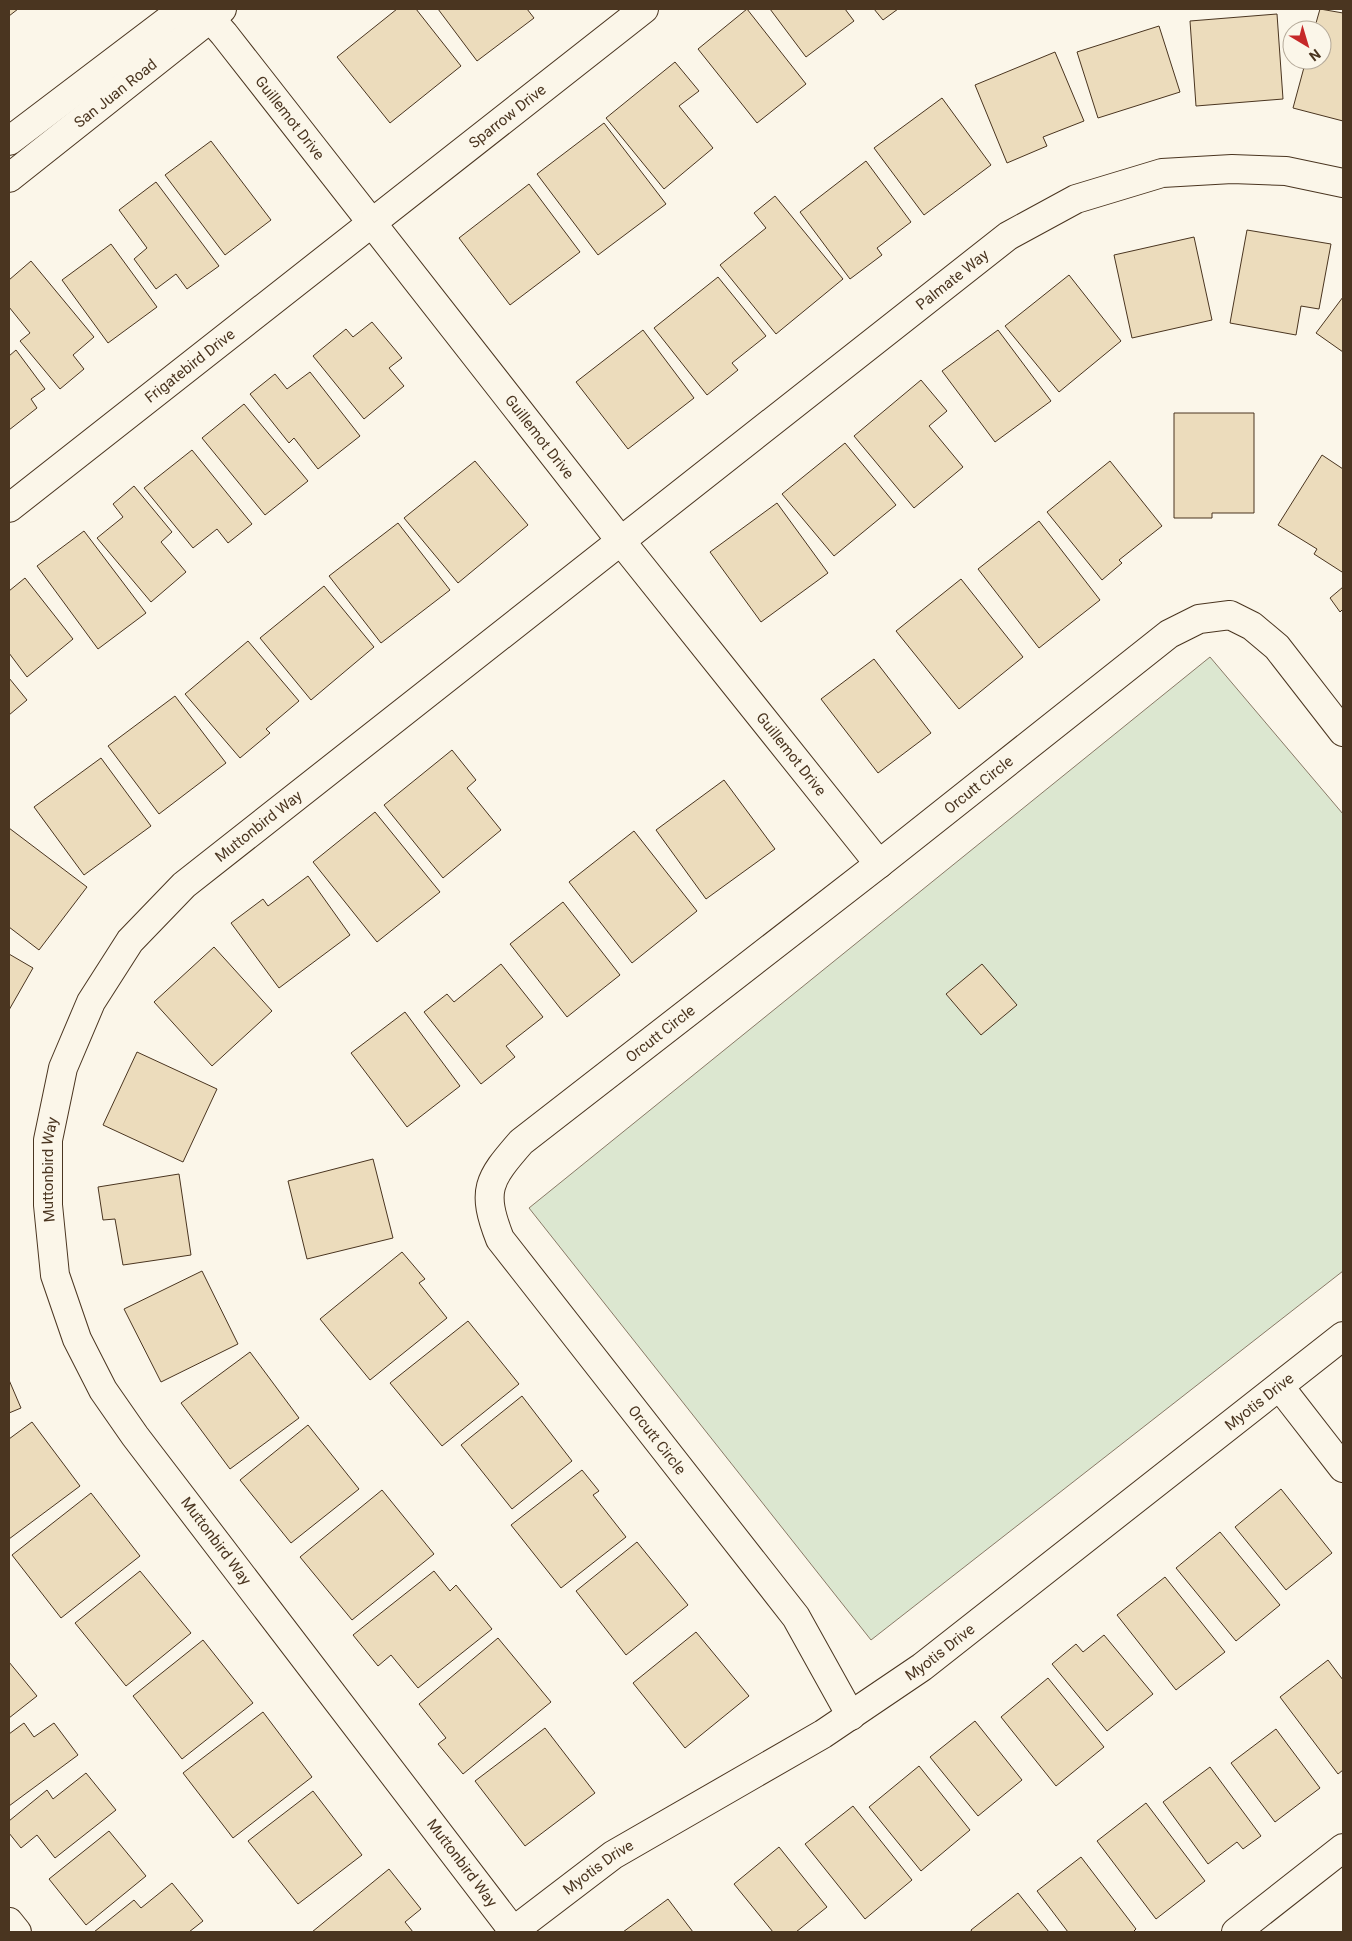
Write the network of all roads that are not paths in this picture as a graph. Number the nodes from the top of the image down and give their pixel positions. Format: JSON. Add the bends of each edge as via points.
{"nodes":[{"id":1,"x":183,"y":9,"type":"edge"},
{"id":2,"x":644,"y":9,"type":"edge"},
{"id":3,"x":211,"y":12,"type":"edge"},
{"id":4,"x":9,"y":141,"type":"edge"},
{"id":5,"x":9,"y":178,"type":"edge"},
{"id":6,"x":1343,"y":183,"type":"edge"},
{"id":7,"x":371,"y":223,"type":"junction"},
{"id":8,"x":9,"y":508,"type":"edge"},
{"id":9,"x":620,"y":540,"type":"junction"},
{"id":10,"x":1343,"y":732,"type":"edge"},
{"id":11,"x":879,"y":864,"type":"junction"},
{"id":12,"x":1343,"y":1336,"type":"edge"},
{"id":13,"x":1280,"y":1387,"type":"junction"},
{"id":14,"x":1343,"y":1468,"type":"edge"},
{"id":15,"x":851,"y":1716,"type":"junction"},
{"id":16,"x":1343,"y":1848,"type":"edge"},
{"id":17,"x":9,"y":1922,"type":"edge"},
{"id":18,"x":17,"y":1932,"type":"edge"},
{"id":19,"x":513,"y":1932,"type":"edge"},
{"id":20,"x":1236,"y":1932,"type":"edge"}],
"edges":[{"from":1,"to":4,"type":"street","name":"San Juan Road"},
{"from":2,"to":7,"type":"street","name":"Sparrow Drive"},
{"from":3,"to":5,"type":"street","name":"San Juan Road"},
{"from":3,"to":7,"type":"street","name":"Guillemot Drive","via":[[224,34]]},
{"from":6,"to":9,"type":"street","name":"Palmate Way","via":[[1286,171],[1232,168],[1162,173],[1076,199],[1008,236]]},
{"from":7,"to":8,"type":"street","name":"Frigatebird Drive"},
{"from":7,"to":9,"type":"street","name":"Guillemot Drive"},
{"from":9,"to":11,"type":"street","name":"Guillemot Drive"},
{"from":9,"to":19,"type":"street","name":"Muttonbird Way","via":[[184,885],[130,941],[92,1002],[63,1068],[48,1140],[48,1205],[55,1275],[77,1339],[103,1390]]},
{"from":10,"to":11,"type":"street","name":"Orcutt Circle","via":[[1277,647],[1252,626],[1230,615],[1199,619],[1169,634]]},
{"from":11,"to":15,"type":"street","name":"Orcutt Circle","via":[[521,1142],[499,1168],[489,1189],[492,1218],[500,1239],[796,1618]]},
{"from":12,"to":13,"type":"street","name":"Myotis Drive"},
{"from":13,"to":14,"type":"street"},
{"from":13,"to":15,"type":"street","name":"Myotis Drive","via":[[922,1667]]},
{"from":15,"to":19,"type":"street","name":"Myotis Drive","via":[[613,1855]]},
{"from":16,"to":20,"type":"street"},
{"from":17,"to":18,"type":"street"}]}
